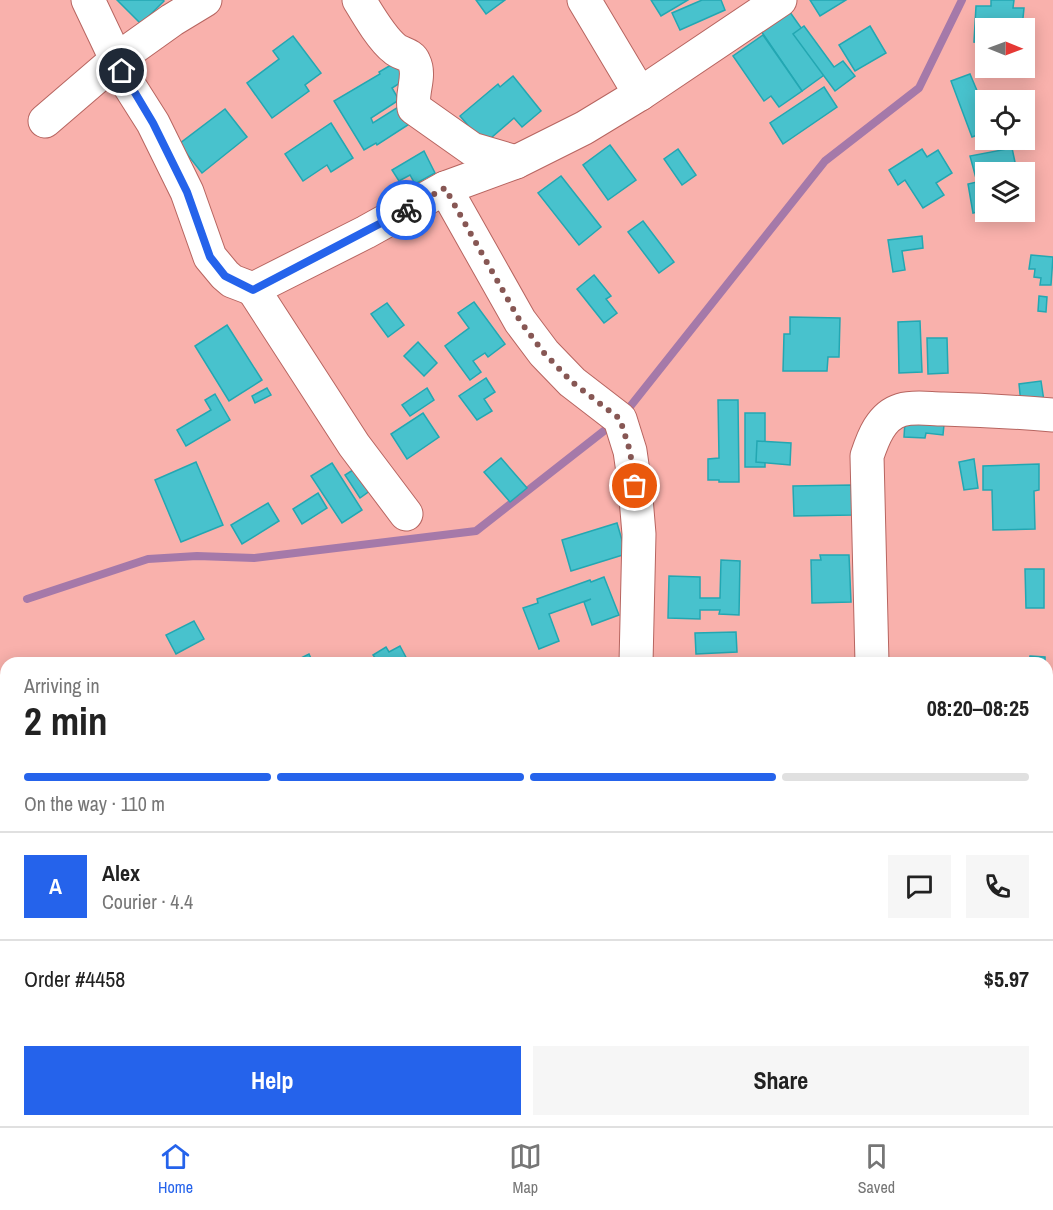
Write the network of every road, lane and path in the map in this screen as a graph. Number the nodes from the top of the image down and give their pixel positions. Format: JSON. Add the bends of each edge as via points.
{"nodes":[{"id":1,"x":88,"y":0,"type":"edge"},
{"id":2,"x":205,"y":0,"type":"edge"},
{"id":3,"x":359,"y":0,"type":"edge"},
{"id":4,"x":584,"y":0,"type":"edge"},
{"id":5,"x":780,"y":0,"type":"edge"},
{"id":6,"x":116,"y":60,"type":"junction"},
{"id":7,"x":640,"y":94,"type":"junction"},
{"id":8,"x":45,"y":121,"type":"dead end"},
{"id":9,"x":516,"y":162,"type":"junction"},
{"id":10,"x":445,"y":188,"type":"junction"},
{"id":11,"x":253,"y":290,"type":"junction"},
{"id":12,"x":1053,"y":414,"type":"edge"},
{"id":13,"x":406,"y":514,"type":"dead end"},
{"id":14,"x":636,"y":657,"type":"edge"},
{"id":15,"x":872,"y":657,"type":"edge"}],
"edges":[{"from":1,"to":6,"type":"street"},
{"from":2,"to":6,"type":"street"},
{"from":3,"to":9,"type":"street","via":[[393,48],[414,62],[414,108],[472,149]]},
{"from":4,"to":7,"type":"street"},
{"from":5,"to":7,"type":"street"},
{"from":6,"to":8,"type":"street"},
{"from":6,"to":11,"type":"street","via":[[187,192],[210,257],[225,276]]},
{"from":7,"to":9,"type":"street"},
{"from":9,"to":10,"type":"street"},
{"from":10,"to":11,"type":"street"},
{"from":10,"to":14,"type":"street","via":[[520,321],[544,353],[572,382],[620,419],[630,451],[639,534]]},
{"from":11,"to":13,"type":"street","via":[[354,445]]},
{"from":12,"to":15,"type":"street","via":[[915,408],[900,410],[884,421],[873,436],[867,456]]}]}
